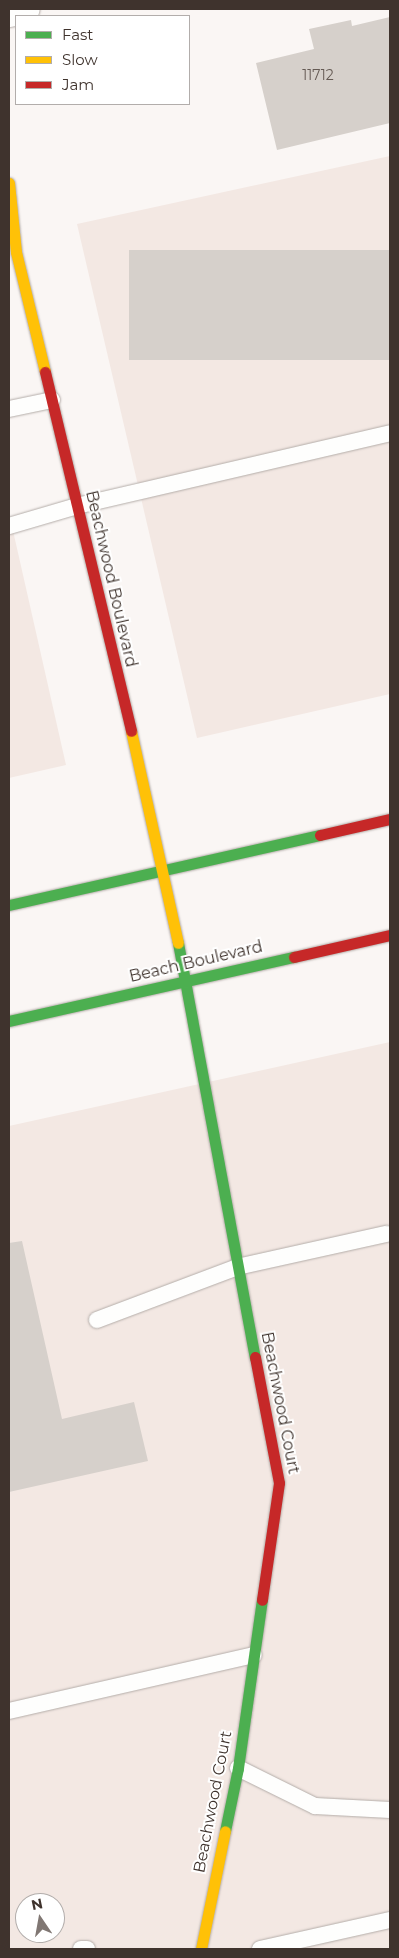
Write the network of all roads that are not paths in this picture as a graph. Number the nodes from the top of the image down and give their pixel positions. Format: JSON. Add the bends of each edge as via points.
{"nodes":[{"id":1,"x":26,"y":9,"type":"edge"},
{"id":2,"x":9,"y":13,"type":"edge"},
{"id":3,"x":9,"y":183,"type":"edge"},
{"id":4,"x":25,"y":287,"type":"junction"},
{"id":5,"x":9,"y":291,"type":"edge"},
{"id":6,"x":52,"y":400,"type":"junction"},
{"id":7,"x":9,"y":409,"type":"edge"},
{"id":8,"x":390,"y":433,"type":"edge"},
{"id":9,"x":76,"y":506,"type":"junction"},
{"id":10,"x":9,"y":526,"type":"edge"},
{"id":11,"x":390,"y":819,"type":"edge"},
{"id":12,"x":164,"y":870,"type":"junction"},
{"id":13,"x":9,"y":905,"type":"edge"},
{"id":14,"x":390,"y":934,"type":"edge"},
{"id":15,"x":182,"y":982,"type":"junction"},
{"id":16,"x":9,"y":1021,"type":"edge"},
{"id":17,"x":386,"y":1234,"type":"dead end"},
{"id":18,"x":237,"y":1267,"type":"junction"},
{"id":19,"x":97,"y":1320,"type":"dead end"},
{"id":20,"x":254,"y":1655,"type":"junction"},
{"id":21,"x":9,"y":1711,"type":"edge"},
{"id":22,"x":238,"y":1768,"type":"junction"},
{"id":23,"x":390,"y":1810,"type":"edge"},
{"id":24,"x":390,"y":1920,"type":"edge"},
{"id":25,"x":81,"y":1949,"type":"edge"},
{"id":26,"x":87,"y":1949,"type":"edge"},
{"id":27,"x":201,"y":1949,"type":"edge"},
{"id":28,"x":260,"y":1949,"type":"edge"}],
"edges":[{"from":1,"to":2,"type":"street"},
{"from":3,"to":4,"type":"main road","name":"Beachwood Boulevard","via":[[16,252]]},
{"from":4,"to":5,"type":"lane"},
{"from":4,"to":6,"type":"main road","name":"Beachwood Boulevard"},
{"from":6,"to":7,"type":"lane"},
{"from":6,"to":9,"type":"main road","name":"Beachwood Boulevard"},
{"from":8,"to":9,"type":"lane"},
{"from":9,"to":10,"type":"lane"},
{"from":9,"to":12,"type":"main road","name":"Beachwood Boulevard"},
{"from":11,"to":12,"type":"main road"},
{"from":12,"to":13,"type":"main road"},
{"from":12,"to":15,"type":"main road","name":"Beachwood Boulevard"},
{"from":14,"to":15,"type":"main road","name":"Beach Boulevard"},
{"from":15,"to":16,"type":"main road","name":"Beach Boulevard"},
{"from":15,"to":18,"type":"main road","name":"Beachwood Court"},
{"from":17,"to":18,"type":"lane"},
{"from":18,"to":19,"type":"lane"},
{"from":18,"to":20,"type":"main road","name":"Beachwood Court","via":[[279,1483]]},
{"from":20,"to":21,"type":"lane"},
{"from":20,"to":22,"type":"main road","name":"Beachwood Court"},
{"from":22,"to":23,"type":"lane","via":[[315,1806]]},
{"from":22,"to":27,"type":"main road","name":"Beachwood Court"},
{"from":24,"to":28,"type":"lane"},
{"from":25,"to":26,"type":"lane"}]}
